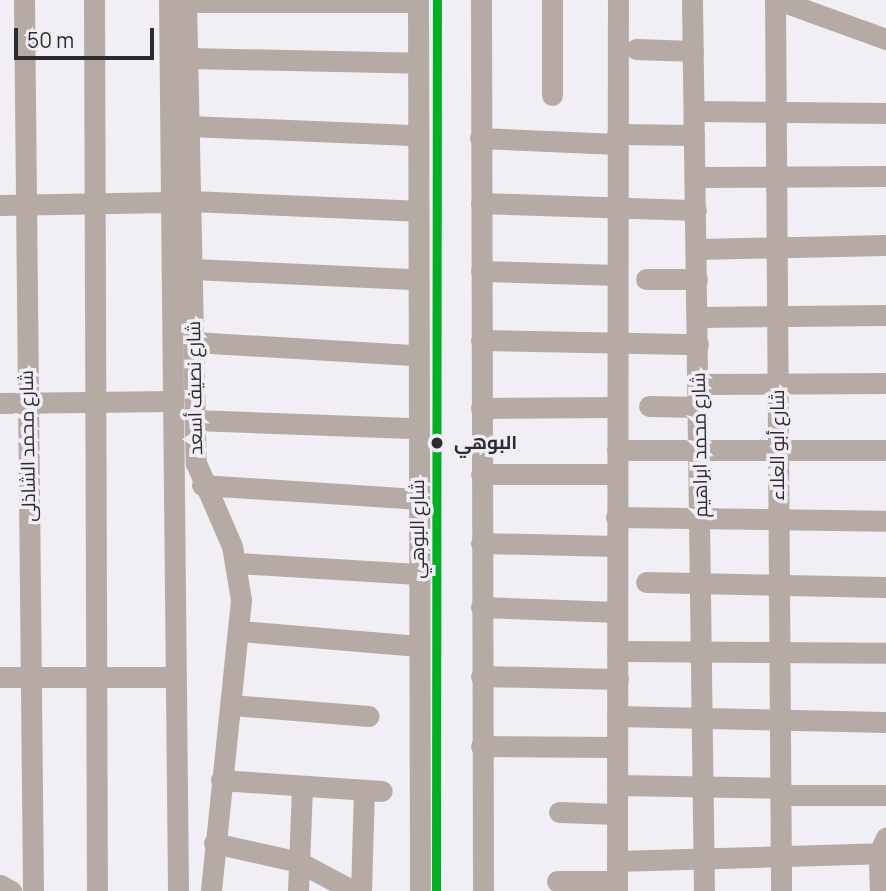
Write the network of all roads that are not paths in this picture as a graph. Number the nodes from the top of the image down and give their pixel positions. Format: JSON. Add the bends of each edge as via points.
{"nodes":[{"id":1,"x":24,"y":0,"type":"edge"},
{"id":2,"x":94,"y":0,"type":"edge"},
{"id":3,"x":481,"y":0,"type":"edge"},
{"id":4,"x":552,"y":0,"type":"edge"},
{"id":5,"x":618,"y":0,"type":"edge"},
{"id":6,"x":692,"y":0,"type":"edge"},
{"id":7,"x":777,"y":0,"type":"edge"},
{"id":8,"x":181,"y":1,"type":"edge"},
{"id":9,"x":418,"y":1,"type":"edge"},
{"id":10,"x":834,"y":10,"type":"edge"},
{"id":11,"x":886,"y":39,"type":"edge"},
{"id":12,"x":636,"y":49,"type":"dead end"},
{"id":13,"x":693,"y":51,"type":"junction"},
{"id":14,"x":188,"y":58,"type":"junction"},
{"id":15,"x":418,"y":63,"type":"junction"},
{"id":16,"x":552,"y":95,"type":"dead end"},
{"id":17,"x":694,"y":111,"type":"junction"},
{"id":18,"x":777,"y":112,"type":"junction"},
{"id":19,"x":886,"y":113,"type":"edge"},
{"id":20,"x":189,"y":126,"type":"junction"},
{"id":21,"x":417,"y":135,"type":"junction"},
{"id":22,"x":694,"y":135,"type":"junction"},
{"id":23,"x":480,"y":138,"type":"junction"},
{"id":24,"x":617,"y":139,"type":"junction"},
{"id":25,"x":886,"y":176,"type":"edge"},
{"id":26,"x":695,"y":177,"type":"junction"},
{"id":27,"x":776,"y":177,"type":"junction"},
{"id":28,"x":181,"y":201,"type":"junction"},
{"id":29,"x":481,"y":203,"type":"junction"},
{"id":30,"x":95,"y":204,"type":"junction"},
{"id":31,"x":0,"y":205,"type":"edge"},
{"id":32,"x":26,"y":205,"type":"junction"},
{"id":33,"x":617,"y":208,"type":"junction"},
{"id":34,"x":696,"y":210,"type":"junction"},
{"id":35,"x":416,"y":211,"type":"junction"},
{"id":36,"x":886,"y":245,"type":"edge"},
{"id":37,"x":777,"y":247,"type":"junction"},
{"id":38,"x":697,"y":249,"type":"junction"},
{"id":39,"x":192,"y":269,"type":"junction"},
{"id":40,"x":481,"y":271,"type":"junction"},
{"id":41,"x":617,"y":275,"type":"junction"},
{"id":42,"x":416,"y":279,"type":"junction"},
{"id":43,"x":646,"y":279,"type":"dead end"},
{"id":44,"x":697,"y":279,"type":"junction"},
{"id":45,"x":886,"y":315,"type":"edge"},
{"id":46,"x":778,"y":316,"type":"junction"},
{"id":47,"x":698,"y":317,"type":"junction"},
{"id":48,"x":481,"y":340,"type":"junction"},
{"id":49,"x":194,"y":342,"type":"junction"},
{"id":50,"x":617,"y":343,"type":"junction"},
{"id":51,"x":698,"y":344,"type":"junction"},
{"id":52,"x":416,"y":355,"type":"junction"},
{"id":53,"x":886,"y":383,"type":"edge"},
{"id":54,"x":699,"y":384,"type":"junction"},
{"id":55,"x":778,"y":384,"type":"junction"},
{"id":56,"x":173,"y":401,"type":"junction"},
{"id":57,"x":96,"y":402,"type":"junction"},
{"id":58,"x":0,"y":403,"type":"edge"},
{"id":59,"x":28,"y":403,"type":"junction"},
{"id":60,"x":649,"y":406,"type":"dead end"},
{"id":61,"x":617,"y":407,"type":"junction"},
{"id":62,"x":699,"y":407,"type":"junction"},
{"id":63,"x":481,"y":408,"type":"junction"},
{"id":64,"x":195,"y":420,"type":"junction"},
{"id":65,"x":417,"y":428,"type":"junction"},
{"id":66,"x":617,"y":450,"type":"junction"},
{"id":67,"x":700,"y":450,"type":"junction"},
{"id":68,"x":778,"y":450,"type":"junction"},
{"id":69,"x":886,"y":450,"type":"edge"},
{"id":70,"x":481,"y":474,"type":"junction"},
{"id":71,"x":617,"y":474,"type":"junction"},
{"id":72,"x":202,"y":485,"type":"junction"},
{"id":73,"x":417,"y":499,"type":"junction"},
{"id":74,"x":617,"y":517,"type":"junction"},
{"id":75,"x":701,"y":519,"type":"junction"},
{"id":76,"x":779,"y":520,"type":"junction"},
{"id":77,"x":886,"y":521,"type":"edge"},
{"id":78,"x":481,"y":543,"type":"junction"},
{"id":79,"x":616,"y":546,"type":"junction"},
{"id":80,"x":237,"y":563,"type":"junction"},
{"id":81,"x":418,"y":574,"type":"junction"},
{"id":82,"x":646,"y":582,"type":"dead end"},
{"id":83,"x":701,"y":583,"type":"junction"},
{"id":84,"x":779,"y":585,"type":"junction"},
{"id":85,"x":886,"y":587,"type":"edge"},
{"id":86,"x":481,"y":607,"type":"junction"},
{"id":87,"x":617,"y":612,"type":"junction"},
{"id":88,"x":240,"y":631,"type":"junction"},
{"id":89,"x":418,"y":646,"type":"junction"},
{"id":90,"x":617,"y":651,"type":"junction"},
{"id":91,"x":701,"y":652,"type":"junction"},
{"id":92,"x":780,"y":653,"type":"junction"},
{"id":93,"x":886,"y":653,"type":"edge"},
{"id":94,"x":481,"y":676,"type":"junction"},
{"id":95,"x":0,"y":677,"type":"edge"},
{"id":96,"x":30,"y":677,"type":"junction"},
{"id":97,"x":97,"y":677,"type":"junction"},
{"id":98,"x":176,"y":677,"type":"junction"},
{"id":99,"x":618,"y":679,"type":"junction"},
{"id":100,"x":231,"y":705,"type":"junction"},
{"id":101,"x":369,"y":716,"type":"dead end"},
{"id":102,"x":617,"y":716,"type":"junction"},
{"id":103,"x":701,"y":718,"type":"junction"},
{"id":104,"x":780,"y":720,"type":"junction"},
{"id":105,"x":886,"y":722,"type":"edge"},
{"id":106,"x":481,"y":746,"type":"junction"},
{"id":107,"x":617,"y":747,"type":"junction"},
{"id":108,"x":221,"y":780,"type":"junction"},
{"id":109,"x":617,"y":785,"type":"junction"},
{"id":110,"x":302,"y":786,"type":"junction"},
{"id":111,"x":702,"y":787,"type":"junction"},
{"id":112,"x":781,"y":792,"type":"junction"},
{"id":113,"x":886,"y":795,"type":"edge"},
{"id":114,"x":558,"y":812,"type":"dead end"},
{"id":115,"x":617,"y":814,"type":"junction"},
{"id":116,"x":214,"y":844,"type":"junction"},
{"id":117,"x":883,"y":845,"type":"edge"},
{"id":118,"x":781,"y":856,"type":"junction"},
{"id":119,"x":703,"y":858,"type":"junction"},
{"id":120,"x":299,"y":862,"type":"junction"},
{"id":121,"x":617,"y":878,"type":"edge"},
{"id":122,"x":557,"y":881,"type":"dead end"},
{"id":123,"x":0,"y":885,"type":"edge"},
{"id":124,"x":11,"y":891,"type":"edge"},
{"id":125,"x":33,"y":891,"type":"edge"},
{"id":126,"x":97,"y":891,"type":"edge"},
{"id":127,"x":178,"y":891,"type":"edge"},
{"id":128,"x":211,"y":891,"type":"edge"},
{"id":129,"x":298,"y":891,"type":"edge"},
{"id":130,"x":353,"y":891,"type":"edge"},
{"id":131,"x":361,"y":891,"type":"edge"},
{"id":132,"x":420,"y":891,"type":"edge"},
{"id":133,"x":483,"y":891,"type":"edge"},
{"id":134,"x":704,"y":891,"type":"edge"},
{"id":135,"x":782,"y":891,"type":"edge"},
{"id":136,"x":880,"y":891,"type":"edge"}],
"edges":[{"from":1,"to":32,"type":"street","name":"شارع محمد الشاذلى"},
{"from":2,"to":30,"type":"street"},
{"from":3,"to":23,"type":"street"},
{"from":4,"to":16,"type":"street"},
{"from":5,"to":24,"type":"street"},
{"from":6,"to":13,"type":"street","name":"شارع محمد ابراهيم"},
{"from":7,"to":10,"type":"street"},
{"from":7,"to":18,"type":"street","name":"شارع أبو العلاء"},
{"from":8,"to":9,"type":"street"},
{"from":8,"to":14,"type":"street","name":"شارع نصيف أسعد"},
{"from":8,"to":28,"type":"street","name":"شارع نصيف أسعد"},
{"from":9,"to":15,"type":"street","name":"شارع البوهي"},
{"from":10,"to":11,"type":"street"},
{"from":12,"to":13,"type":"street"},
{"from":13,"to":17,"type":"street","name":"شارع محمد ابراهيم"},
{"from":14,"to":15,"type":"street"},
{"from":14,"to":20,"type":"street","name":"شارع نصيف أسعد"},
{"from":15,"to":21,"type":"street","name":"شارع البوهي"},
{"from":17,"to":18,"type":"street"},
{"from":17,"to":22,"type":"street","name":"شارع محمد ابراهيم"},
{"from":18,"to":19,"type":"street"},
{"from":18,"to":27,"type":"street","name":"شارع أبو العلاء"},
{"from":20,"to":21,"type":"street"},
{"from":20,"to":28,"type":"street","name":"شارع نصيف أسعد"},
{"from":21,"to":35,"type":"street","name":"شارع البوهي"},
{"from":22,"to":24,"type":"street"},
{"from":22,"to":26,"type":"street","name":"شارع محمد ابراهيم"},
{"from":23,"to":24,"type":"street"},
{"from":23,"to":29,"type":"street"},
{"from":24,"to":33,"type":"street"},
{"from":25,"to":27,"type":"street"},
{"from":26,"to":27,"type":"street"},
{"from":26,"to":34,"type":"street","name":"شارع محمد ابراهيم"},
{"from":27,"to":37,"type":"street","name":"شارع أبو العلاء"},
{"from":28,"to":30,"type":"street"},
{"from":28,"to":35,"type":"street"},
{"from":28,"to":39,"type":"street","name":"شارع نصيف أسعد"},
{"from":28,"to":56,"type":"street","name":"شارع نصيف أسعد"},
{"from":29,"to":33,"type":"street"},
{"from":29,"to":40,"type":"street"},
{"from":30,"to":32,"type":"street"},
{"from":30,"to":57,"type":"street"},
{"from":31,"to":32,"type":"street"},
{"from":32,"to":59,"type":"street","name":"شارع محمد الشاذلى"},
{"from":33,"to":34,"type":"street"},
{"from":33,"to":41,"type":"street"},
{"from":34,"to":38,"type":"street","name":"شارع محمد ابراهيم"},
{"from":35,"to":42,"type":"street","name":"شارع البوهي"},
{"from":36,"to":37,"type":"street"},
{"from":37,"to":38,"type":"street"},
{"from":37,"to":46,"type":"street","name":"شارع أبو العلاء"},
{"from":38,"to":44,"type":"street","name":"شارع محمد ابراهيم"},
{"from":39,"to":42,"type":"street"},
{"from":39,"to":49,"type":"street","name":"شارع نصيف أسعد"},
{"from":40,"to":41,"type":"street"},
{"from":40,"to":48,"type":"street"},
{"from":41,"to":50,"type":"street"},
{"from":42,"to":52,"type":"street","name":"شارع البوهي"},
{"from":43,"to":44,"type":"street"},
{"from":44,"to":47,"type":"street","name":"شارع محمد ابراهيم"},
{"from":45,"to":46,"type":"street"},
{"from":46,"to":47,"type":"street"},
{"from":46,"to":55,"type":"street","name":"شارع أبو العلاء"},
{"from":47,"to":51,"type":"street","name":"شارع محمد ابراهيم"},
{"from":48,"to":50,"type":"street"},
{"from":48,"to":63,"type":"street"},
{"from":49,"to":52,"type":"street"},
{"from":49,"to":64,"type":"street","name":"شارع نصيف أسعد"},
{"from":50,"to":51,"type":"street"},
{"from":50,"to":61,"type":"street"},
{"from":51,"to":54,"type":"street","name":"شارع محمد ابراهيم"},
{"from":52,"to":65,"type":"street","name":"شارع البوهي"},
{"from":53,"to":55,"type":"street"},
{"from":54,"to":55,"type":"street"},
{"from":54,"to":62,"type":"street","name":"شارع محمد ابراهيم"},
{"from":55,"to":68,"type":"street","name":"شارع أبو العلاء"},
{"from":56,"to":57,"type":"street"},
{"from":56,"to":98,"type":"street","name":"شارع نصيف أسعد"},
{"from":57,"to":59,"type":"street"},
{"from":57,"to":97,"type":"street"},
{"from":58,"to":59,"type":"street"},
{"from":59,"to":96,"type":"street","name":"شارع محمد الشاذلى"},
{"from":60,"to":62,"type":"street"},
{"from":61,"to":63,"type":"street"},
{"from":61,"to":66,"type":"street"},
{"from":62,"to":67,"type":"street","name":"شارع محمد ابراهيم"},
{"from":63,"to":70,"type":"street"},
{"from":64,"to":65,"type":"street"},
{"from":64,"to":72,"type":"street","name":"شارع نصيف أسعد"},
{"from":65,"to":73,"type":"street","name":"شارع البوهي"},
{"from":66,"to":67,"type":"street"},
{"from":66,"to":71,"type":"street"},
{"from":67,"to":68,"type":"street"},
{"from":67,"to":75,"type":"street","name":"شارع محمد ابراهيم"},
{"from":68,"to":69,"type":"street"},
{"from":68,"to":76,"type":"street","name":"شارع أبو العلاء"},
{"from":70,"to":71,"type":"street"},
{"from":70,"to":78,"type":"street"},
{"from":71,"to":74,"type":"street"},
{"from":72,"to":73,"type":"street"},
{"from":72,"to":80,"type":"street","name":"شارع نصيف أسعد"},
{"from":73,"to":81,"type":"street","name":"شارع البوهي"},
{"from":74,"to":75,"type":"street"},
{"from":74,"to":79,"type":"street"},
{"from":75,"to":76,"type":"street"},
{"from":75,"to":83,"type":"street","name":"شارع محمد ابراهيم"},
{"from":76,"to":77,"type":"street"},
{"from":76,"to":84,"type":"street","name":"شارع أبو العلاء"},
{"from":78,"to":79,"type":"street"},
{"from":78,"to":86,"type":"street"},
{"from":79,"to":87,"type":"street"},
{"from":80,"to":81,"type":"street"},
{"from":80,"to":88,"type":"street","name":"شارع نصيف أسعد"},
{"from":81,"to":89,"type":"street","name":"شارع البوهي"},
{"from":82,"to":83,"type":"street"},
{"from":83,"to":84,"type":"street"},
{"from":83,"to":91,"type":"street","name":"شارع محمد ابراهيم"},
{"from":84,"to":85,"type":"street"},
{"from":84,"to":92,"type":"street","name":"شارع أبو العلاء"},
{"from":86,"to":87,"type":"street"},
{"from":86,"to":94,"type":"street"},
{"from":87,"to":90,"type":"street"},
{"from":88,"to":89,"type":"street"},
{"from":88,"to":100,"type":"street","name":"شارع نصيف أسعد"},
{"from":89,"to":132,"type":"street","name":"شارع البوهي"},
{"from":90,"to":91,"type":"street"},
{"from":90,"to":99,"type":"street"},
{"from":91,"to":92,"type":"street"},
{"from":91,"to":103,"type":"street","name":"شارع محمد ابراهيم"},
{"from":92,"to":93,"type":"street"},
{"from":92,"to":104,"type":"street","name":"شارع أبو العلاء"},
{"from":94,"to":99,"type":"street"},
{"from":94,"to":106,"type":"street"},
{"from":95,"to":96,"type":"street"},
{"from":96,"to":97,"type":"street"},
{"from":96,"to":125,"type":"street","name":"شارع محمد الشاذلى"},
{"from":97,"to":98,"type":"street"},
{"from":97,"to":126,"type":"street"},
{"from":98,"to":127,"type":"street","name":"شارع نصيف أسعد"},
{"from":99,"to":102,"type":"street"},
{"from":100,"to":101,"type":"street"},
{"from":100,"to":108,"type":"street","name":"شارع نصيف أسعد"},
{"from":102,"to":103,"type":"street"},
{"from":102,"to":107,"type":"street"},
{"from":103,"to":104,"type":"street"},
{"from":103,"to":111,"type":"street","name":"شارع محمد ابراهيم"},
{"from":104,"to":105,"type":"street"},
{"from":104,"to":112,"type":"street","name":"شارع أبو العلاء"},
{"from":106,"to":107,"type":"street"},
{"from":106,"to":133,"type":"street"},
{"from":107,"to":109,"type":"street"},
{"from":108,"to":110,"type":"street"},
{"from":108,"to":116,"type":"street","name":"شارع نصيف أسعد"},
{"from":109,"to":111,"type":"street"},
{"from":109,"to":115,"type":"street"},
{"from":110,"to":120,"type":"street"},
{"from":110,"to":131,"type":"street","via":[[373,791]]},
{"from":111,"to":112,"type":"street"},
{"from":111,"to":119,"type":"street","name":"شارع محمد ابراهيم"},
{"from":112,"to":113,"type":"street"},
{"from":112,"to":118,"type":"street","name":"شارع أبو العلاء"},
{"from":114,"to":115,"type":"street"},
{"from":115,"to":121,"type":"street"},
{"from":116,"to":120,"type":"street"},
{"from":116,"to":128,"type":"street","name":"شارع نصيف أسعد"},
{"from":117,"to":118,"type":"street"},
{"from":117,"to":136,"type":"street"},
{"from":118,"to":119,"type":"street"},
{"from":118,"to":135,"type":"street","name":"شارع أبو العلاء"},
{"from":119,"to":121,"type":"street"},
{"from":119,"to":134,"type":"street","name":"شارع محمد ابراهيم"},
{"from":120,"to":129,"type":"street"},
{"from":120,"to":130,"type":"street"},
{"from":121,"to":122,"type":"street"},
{"from":123,"to":124,"type":"street"}]}
